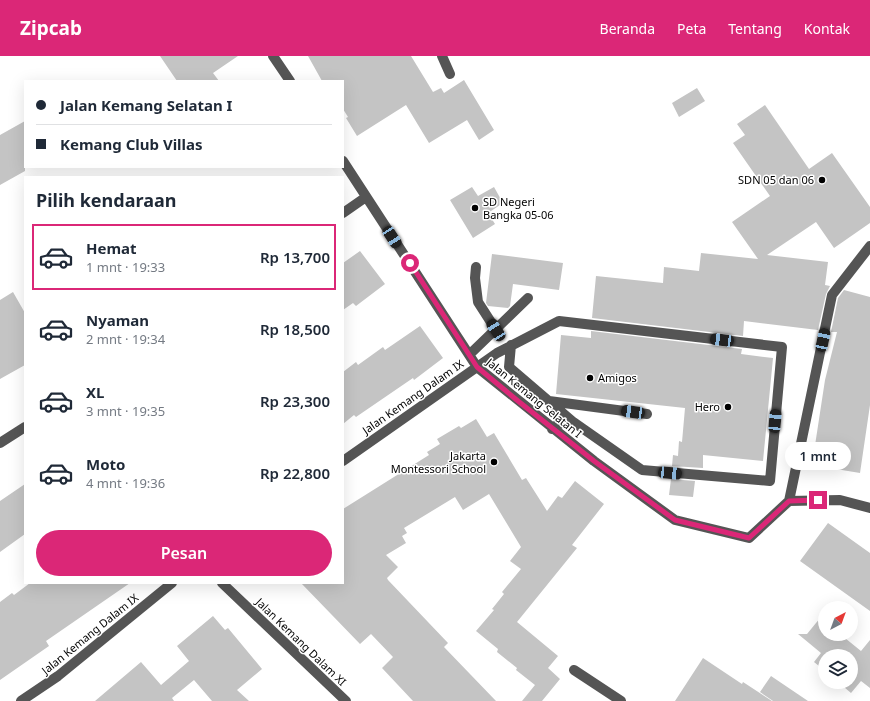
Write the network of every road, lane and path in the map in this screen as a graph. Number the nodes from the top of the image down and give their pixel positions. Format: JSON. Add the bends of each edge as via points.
{"nodes":[{"id":1,"x":273,"y":56,"type":"edge"},
{"id":2,"x":442,"y":56,"type":"edge"},
{"id":3,"x":450,"y":74,"type":"dead end"},
{"id":4,"x":289,"y":80,"type":"edge"},
{"id":5,"x":344,"y":163,"type":"edge"},
{"id":6,"x":366,"y":197,"type":"junction"},
{"id":7,"x":344,"y":212,"type":"edge"},
{"id":8,"x":870,"y":246,"type":"edge"},
{"id":9,"x":476,"y":267,"type":"dead end"},
{"id":10,"x":528,"y":298,"type":"dead end"},
{"id":11,"x":496,"y":330,"type":"junction"},
{"id":12,"x":511,"y":346,"type":"junction"},
{"id":13,"x":470,"y":354,"type":"junction"},
{"id":14,"x":477,"y":367,"type":"junction"},
{"id":15,"x":549,"y":400,"type":"junction"},
{"id":16,"x":647,"y":414,"type":"dead end"},
{"id":17,"x":572,"y":421,"type":"junction"},
{"id":18,"x":24,"y":428,"type":"edge"},
{"id":19,"x":552,"y":429,"type":"junction"},
{"id":20,"x":0,"y":443,"type":"edge"},
{"id":21,"x":344,"y":460,"type":"edge"},
{"id":22,"x":789,"y":501,"type":"junction"},
{"id":23,"x":870,"y":508,"type":"edge"},
{"id":24,"x":171,"y":584,"type":"edge"},
{"id":25,"x":223,"y":584,"type":"edge"},
{"id":26,"x":574,"y":670,"type":"dead end"},
{"id":27,"x":36,"y":697,"type":"edge"},
{"id":28,"x":21,"y":701,"type":"edge"},
{"id":29,"x":346,"y":701,"type":"edge"},
{"id":30,"x":621,"y":701,"type":"edge"}],
"edges":[{"from":1,"to":4,"type":"street"},
{"from":2,"to":3,"type":"street"},
{"from":5,"to":6,"type":"street","name":"Jalan Kemang Selatan I"},
{"from":6,"to":7,"type":"street"},
{"from":6,"to":13,"type":"street","name":"Jalan Kemang Selatan I"},
{"from":8,"to":22,"type":"street","via":[[832,295]]},
{"from":9,"to":11,"type":"street","via":[[478,302]]},
{"from":10,"to":11,"type":"street"},
{"from":11,"to":13,"type":"street"},
{"from":12,"to":14,"type":"street","name":"Jalan Kemang Dalam IX"},
{"from":12,"to":15,"type":"street","via":[[509,367]]},
{"from":12,"to":17,"type":"street","name":"Jalan Kemang Dalam IX","via":[[559,321],[782,347],[770,481],[642,470]]},
{"from":13,"to":14,"type":"street","name":"Jalan Kemang Selatan I"},
{"from":14,"to":19,"type":"street","name":"Jalan Kemang Selatan I"},
{"from":14,"to":21,"type":"street","name":"Jalan Kemang Dalam IX"},
{"from":15,"to":16,"type":"street"},
{"from":15,"to":17,"type":"street"},
{"from":17,"to":19,"type":"street","via":[[558,424]]},
{"from":18,"to":20,"type":"street"},
{"from":19,"to":22,"type":"street","name":"Jalan Kemang Selatan I","via":[[675,520],[749,538]]},
{"from":22,"to":23,"type":"street","via":[[840,500]]},
{"from":24,"to":27,"type":"street","name":"Jalan Kemang Dalam IX"},
{"from":25,"to":29,"type":"street","name":"Jalan Kemang Dalam XI"},
{"from":26,"to":30,"type":"street"},
{"from":27,"to":28,"type":"street","name":"Jalan Kemang Dalam IX"}]}
